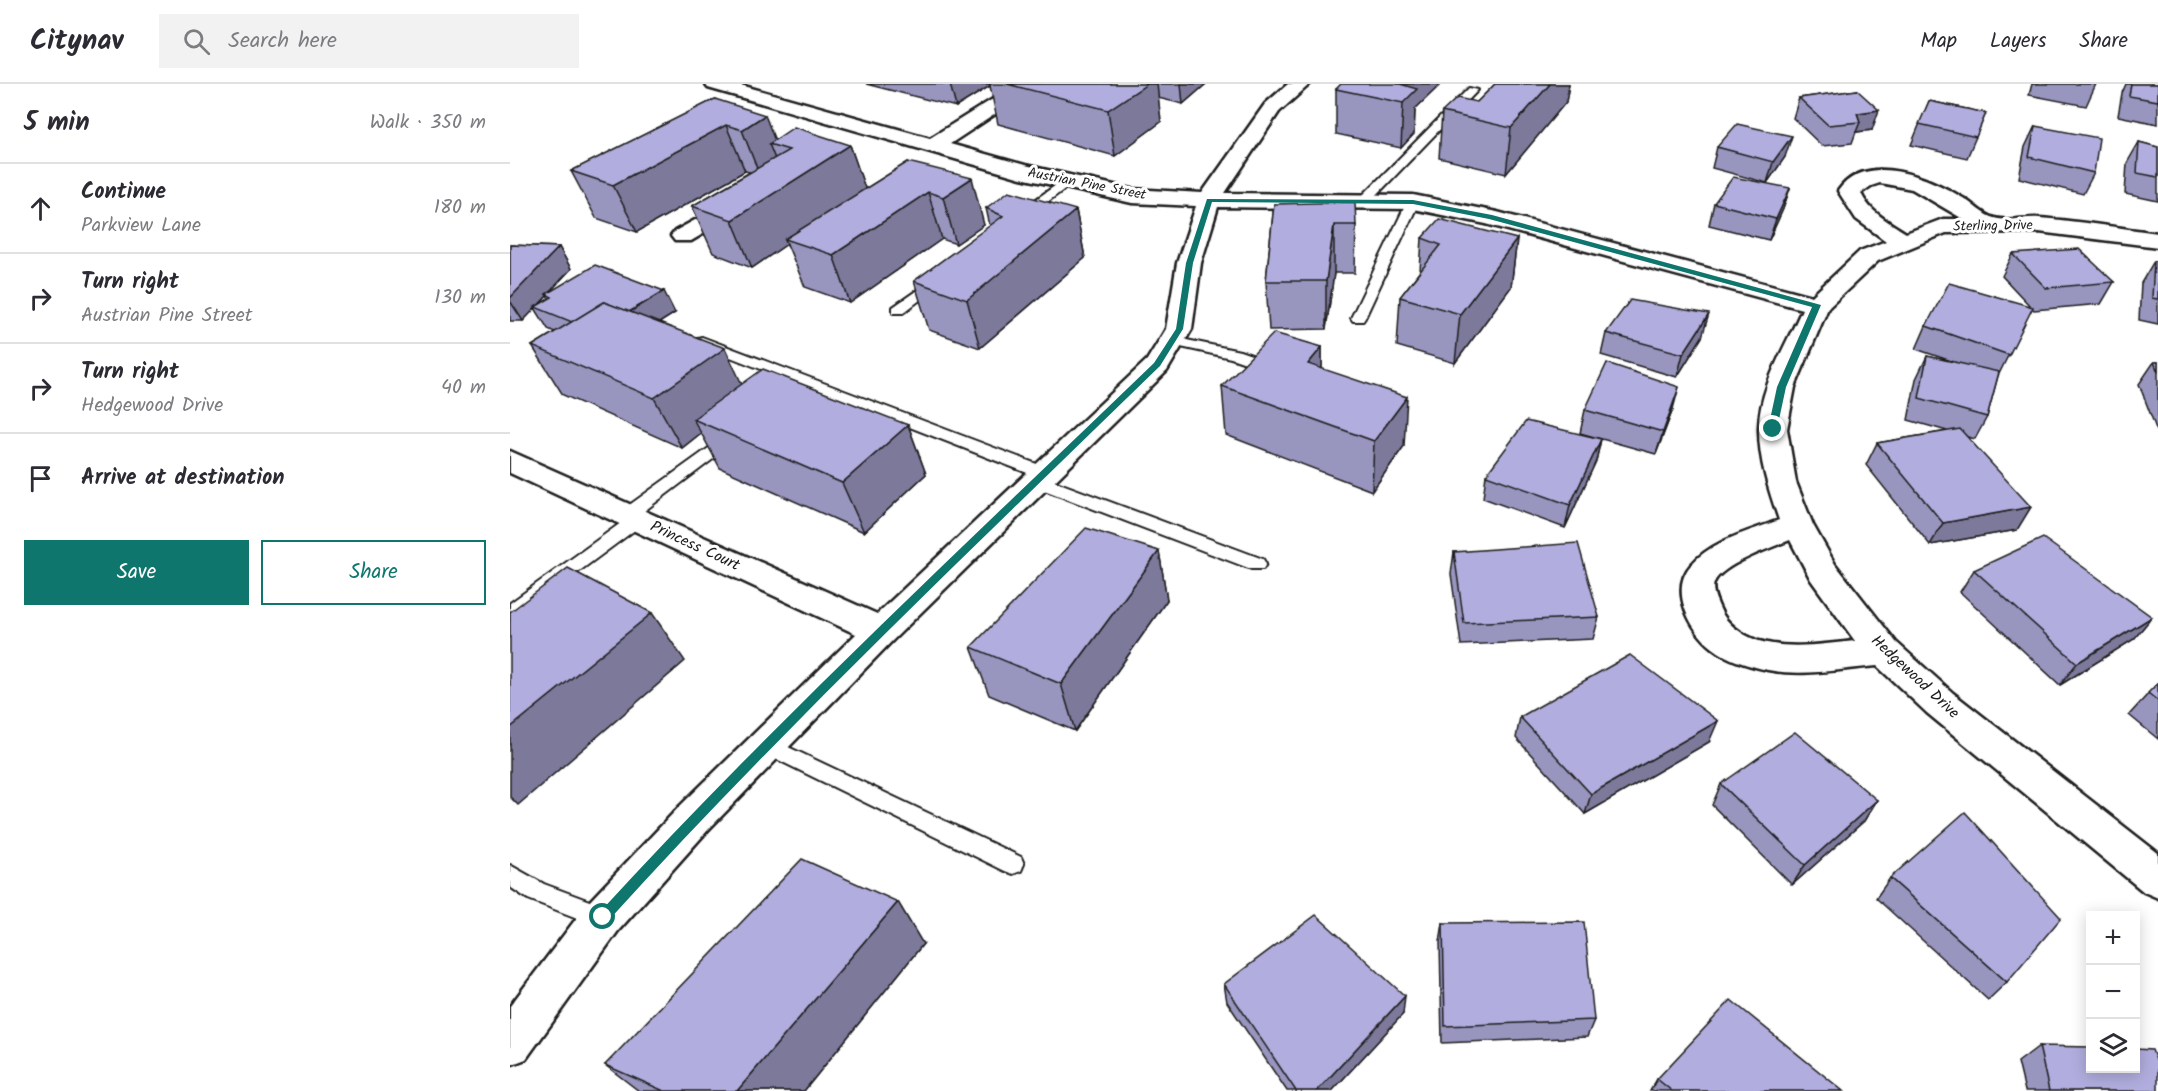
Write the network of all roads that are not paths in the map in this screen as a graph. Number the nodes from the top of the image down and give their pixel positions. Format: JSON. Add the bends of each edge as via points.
{"nodes":[{"id":1,"x":715,"y":84,"type":"edge"},
{"id":2,"x":1030,"y":84,"type":"edge"},
{"id":3,"x":1300,"y":84,"type":"edge"},
{"id":4,"x":1473,"y":90,"type":"dead end"},
{"id":5,"x":867,"y":126,"type":"junction"},
{"id":6,"x":837,"y":144,"type":"edge"},
{"id":7,"x":934,"y":145,"type":"junction"},
{"id":8,"x":1066,"y":182,"type":"junction"},
{"id":9,"x":759,"y":191,"type":"edge"},
{"id":10,"x":1209,"y":200,"type":"junction"},
{"id":11,"x":1364,"y":201,"type":"junction"},
{"id":12,"x":1413,"y":202,"type":"junction"},
{"id":13,"x":1010,"y":224,"type":"edge"},
{"id":14,"x":1987,"y":226,"type":"junction"},
{"id":15,"x":682,"y":236,"type":"dead end"},
{"id":16,"x":2158,"y":240,"type":"edge"},
{"id":17,"x":1904,"y":242,"type":"junction"},
{"id":18,"x":945,"y":274,"type":"edge"},
{"id":19,"x":1817,"y":305,"type":"junction"},
{"id":20,"x":898,"y":310,"type":"dead end"},
{"id":21,"x":1359,"y":318,"type":"dead end"},
{"id":22,"x":682,"y":333,"type":"edge"},
{"id":23,"x":1172,"y":341,"type":"junction"},
{"id":24,"x":1292,"y":374,"type":"edge"},
{"id":25,"x":806,"y":381,"type":"junction"},
{"id":26,"x":787,"y":395,"type":"edge"},
{"id":27,"x":740,"y":430,"type":"edge"},
{"id":28,"x":510,"y":461,"type":"edge"},
{"id":29,"x":1041,"y":477,"type":"junction"},
{"id":30,"x":632,"y":517,"type":"junction"},
{"id":31,"x":1797,"y":525,"type":"junction"},
{"id":32,"x":1257,"y":564,"type":"dead end"},
{"id":33,"x":510,"y":613,"type":"edge"},
{"id":34,"x":881,"y":631,"type":"junction"},
{"id":35,"x":1884,"y":652,"type":"junction"},
{"id":36,"x":767,"y":745,"type":"junction"},
{"id":37,"x":1012,"y":864,"type":"dead end"},
{"id":38,"x":510,"y":875,"type":"edge"},
{"id":39,"x":2158,"y":879,"type":"edge"},
{"id":40,"x":603,"y":917,"type":"junction"},
{"id":41,"x":510,"y":1043,"type":"edge"}],
"edges":[{"from":1,"to":5,"type":"street","name":"Austrian Pine Street"},
{"from":2,"to":7,"type":"street"},
{"from":3,"to":10,"type":"street","via":[[1272,108]]},
{"from":4,"to":11,"type":"lane"},
{"from":5,"to":6,"type":"street"},
{"from":5,"to":7,"type":"street","name":"Austrian Pine Street"},
{"from":7,"to":8,"type":"street","name":"Austrian Pine Street"},
{"from":8,"to":10,"type":"street","name":"Austrian Pine Street","via":[[1132,196]]},
{"from":8,"to":13,"type":"lane"},
{"from":9,"to":15,"type":"street"},
{"from":10,"to":11,"type":"street","name":"Austrian Pine Street"},
{"from":10,"to":23,"type":"street","via":[[1189,263],[1179,329]]},
{"from":11,"to":12,"type":"street","name":"Austrian Pine Street"},
{"from":12,"to":19,"type":"street","name":"Austrian Pine Street","via":[[1489,217]]},
{"from":12,"to":21,"type":"lane"},
{"from":14,"to":16,"type":"street","name":"Sterling Drive","via":[[2039,225]]},
{"from":14,"to":17,"type":"street","name":"Sterling Drive","via":[[1943,226]]},
{"from":14,"to":17,"type":"street","via":[[1938,190],[1874,177],[1858,180],[1849,191],[1852,201],[1865,216]]},
{"from":17,"to":19,"type":"street","name":"Sterling Drive","via":[[1869,256]]},
{"from":18,"to":20,"type":"lane"},
{"from":19,"to":31,"type":"street","name":"Hedgewood Drive","via":[[1782,387],[1773,429],[1781,482]]},
{"from":22,"to":25,"type":"lane"},
{"from":23,"to":24,"type":"lane","via":[[1235,354]]},
{"from":23,"to":29,"type":"street","via":[[1157,365]]},
{"from":25,"to":26,"type":"lane"},
{"from":25,"to":29,"type":"lane"},
{"from":27,"to":30,"type":"lane"},
{"from":28,"to":30,"type":"street","name":"Princess Court"},
{"from":29,"to":32,"type":"lane"},
{"from":29,"to":34,"type":"street"},
{"from":30,"to":33,"type":"lane"},
{"from":30,"to":34,"type":"street","name":"Princess Court"},
{"from":31,"to":35,"type":"street","name":"Hedgewood Drive","via":[[1823,572]]},
{"from":31,"to":35,"type":"street","via":[[1732,553],[1701,574],[1697,584],[1704,615],[1737,648],[1771,657]]},
{"from":34,"to":36,"type":"street"},
{"from":35,"to":39,"type":"street","name":"Hedgewood Drive","via":[[1940,703]]},
{"from":36,"to":37,"type":"lane"},
{"from":36,"to":40,"type":"street"},
{"from":38,"to":40,"type":"lane","via":[[536,892]]},
{"from":40,"to":41,"type":"street"}]}
